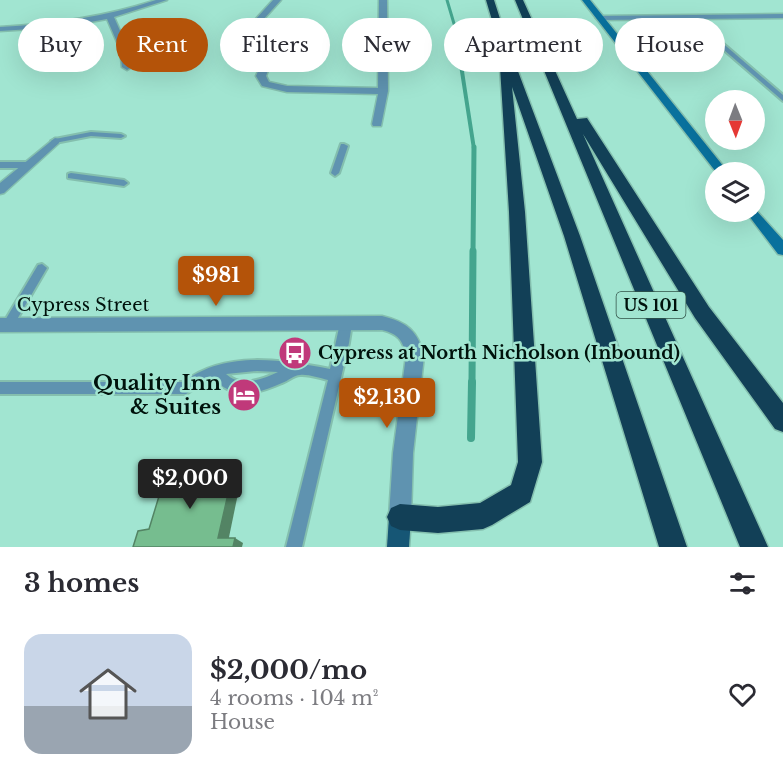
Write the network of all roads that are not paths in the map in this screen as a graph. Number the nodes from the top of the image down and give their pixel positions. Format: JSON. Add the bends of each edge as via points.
{"nodes":[{"id":1,"x":163,"y":0,"type":"edge"},
{"id":2,"x":277,"y":0,"type":"edge"},
{"id":3,"x":383,"y":0,"type":"edge"},
{"id":4,"x":490,"y":0,"type":"edge"},
{"id":5,"x":519,"y":0,"type":"edge"},
{"id":6,"x":586,"y":0,"type":"edge"},
{"id":7,"x":783,"y":16,"type":"edge"},
{"id":8,"x":110,"y":17,"type":"junction"},
{"id":9,"x":689,"y":17,"type":"junction"},
{"id":10,"x":495,"y":18,"type":"edge"},
{"id":11,"x":527,"y":18,"type":"edge"},
{"id":12,"x":600,"y":18,"type":"joint"},
{"id":13,"x":603,"y":22,"type":"edge"},
{"id":14,"x":0,"y":29,"type":"edge"},
{"id":15,"x":116,"y":30,"type":"edge"},
{"id":16,"x":505,"y":72,"type":"edge"},
{"id":17,"x":513,"y":72,"type":"edge"},
{"id":18,"x":551,"y":72,"type":"edge"},
{"id":19,"x":553,"y":72,"type":"edge"},
{"id":20,"x":383,"y":91,"type":"junction"},
{"id":21,"x":783,"y":99,"type":"edge"},
{"id":22,"x":377,"y":124,"type":"dead end"},
{"id":23,"x":121,"y":136,"type":"dead end"},
{"id":24,"x":55,"y":141,"type":"joint"},
{"id":25,"x":344,"y":146,"type":"dead end"},
{"id":26,"x":714,"y":162,"type":"edge"},
{"id":27,"x":0,"y":165,"type":"edge"},
{"id":28,"x":27,"y":165,"type":"junction"},
{"id":29,"x":335,"y":173,"type":"dead end"},
{"id":30,"x":71,"y":176,"type":"dead end"},
{"id":31,"x":124,"y":183,"type":"dead end"},
{"id":32,"x":0,"y":190,"type":"edge"},
{"id":33,"x":761,"y":222,"type":"edge"},
{"id":34,"x":783,"y":250,"type":"edge"},
{"id":35,"x":42,"y":268,"type":"dead end"},
{"id":36,"x":346,"y":323,"type":"junction"},
{"id":37,"x":4,"y":325,"type":"edge"},
{"id":38,"x":299,"y":368,"type":"junction"},
{"id":39,"x":216,"y":372,"type":"junction"},
{"id":40,"x":335,"y":376,"type":"junction"},
{"id":41,"x":0,"y":388,"type":"edge"},
{"id":42,"x":783,"y":421,"type":"edge"},
{"id":43,"x":399,"y":517,"type":"junction"},
{"id":44,"x":294,"y":547,"type":"edge"},
{"id":45,"x":398,"y":547,"type":"edge"},
{"id":46,"x":673,"y":547,"type":"edge"},
{"id":47,"x":754,"y":547,"type":"edge"}],
"edges":[{"from":1,"to":8,"type":"street"},
{"from":2,"to":20,"type":"street","via":[[258,21],[270,49],[261,76],[265,84],[287,89]]},
{"from":3,"to":20,"type":"street"},
{"from":4,"to":10,"type":"highway","number":"US 101"},
{"from":5,"to":11,"type":"highway","number":"US 101"},
{"from":6,"to":12,"type":"street"},
{"from":7,"to":9,"type":"street"},
{"from":8,"to":14,"type":"street"},
{"from":8,"to":15,"type":"street"},
{"from":9,"to":12,"type":"street"},
{"from":9,"to":21,"type":"lane"},
{"from":13,"to":26,"type":"street"},
{"from":16,"to":43,"type":"highway","via":[[531,462],[521,493],[483,516],[438,520]]},
{"from":17,"to":46,"type":"highway","number":"US 101","via":[[572,236]]},
{"from":18,"to":47,"type":"highway","number":"US 101"},
{"from":19,"to":42,"type":"highway","via":[[666,260]]},
{"from":20,"to":22,"type":"street"},
{"from":23,"to":24,"type":"lane","via":[[91,134]]},
{"from":24,"to":28,"type":"street"},
{"from":25,"to":29,"type":"lane"},
{"from":27,"to":28,"type":"lane"},
{"from":28,"to":32,"type":"street"},
{"from":30,"to":31,"type":"lane"},
{"from":33,"to":34,"type":"street"},
{"from":35,"to":37,"type":"lane"},
{"from":36,"to":37,"type":"street","name":"Cypress Street"},
{"from":36,"to":40,"type":"lane"},
{"from":36,"to":43,"type":"street","name":"Cypress Street","via":[[382,323],[401,328],[412,340],[415,356]]},
{"from":38,"to":39,"type":"lane","via":[[249,365]]},
{"from":38,"to":39,"type":"lane","via":[[273,383],[252,386],[230,385]]},
{"from":38,"to":40,"type":"lane"},
{"from":39,"to":41,"type":"lane","via":[[186,388]]},
{"from":40,"to":44,"type":"lane"},
{"from":43,"to":45,"type":"main road"}]}
